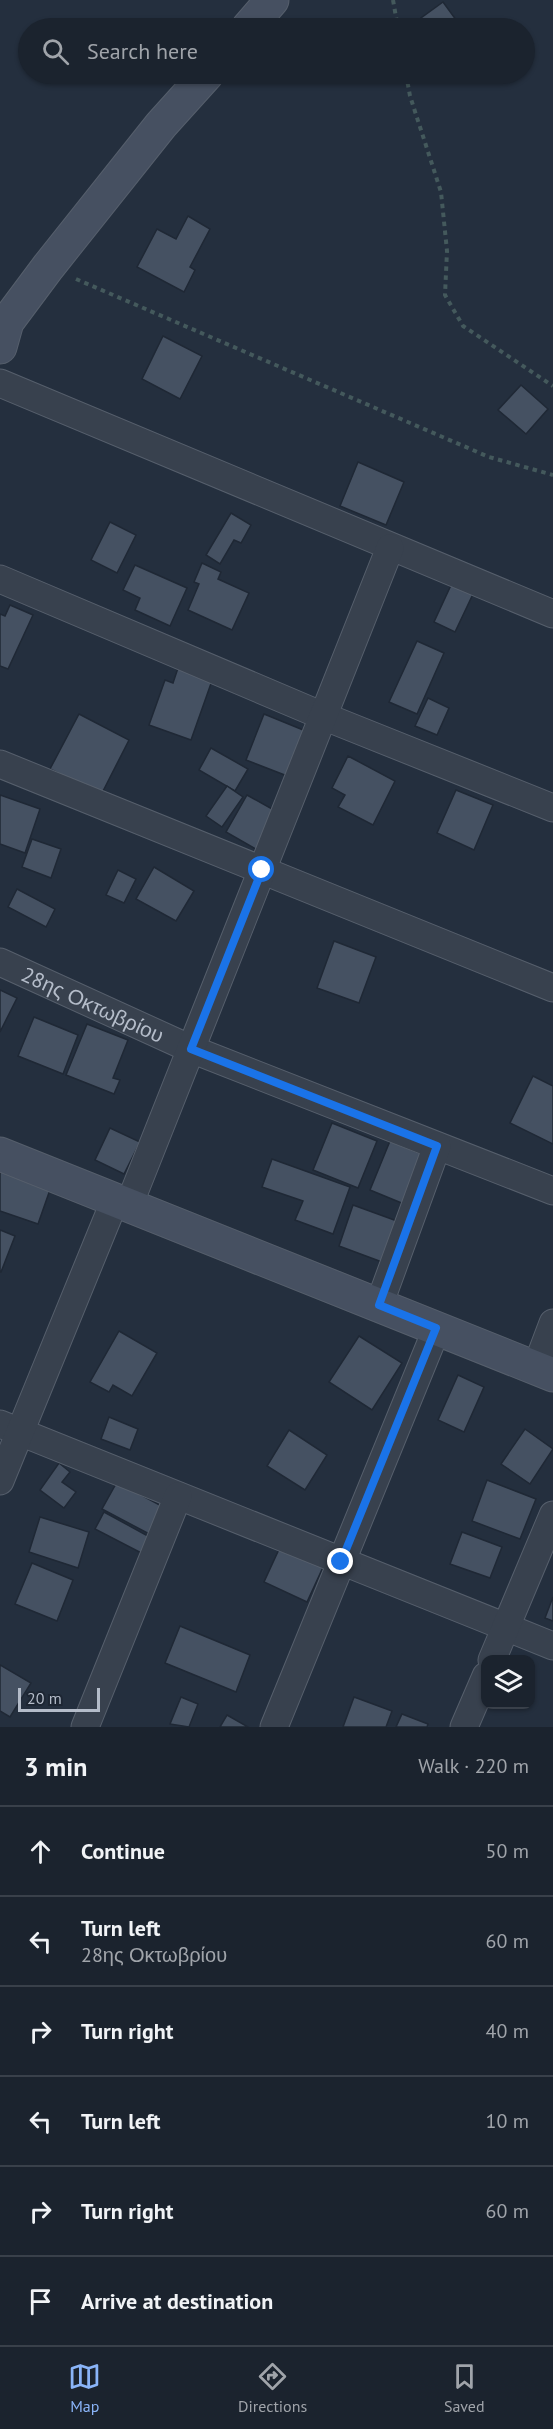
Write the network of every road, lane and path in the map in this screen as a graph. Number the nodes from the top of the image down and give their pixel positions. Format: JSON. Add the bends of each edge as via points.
{"nodes":[{"id":1,"x":272,"y":0,"type":"edge"},
{"id":2,"x":393,"y":0,"type":"edge"},
{"id":3,"x":257,"y":18,"type":"edge"},
{"id":4,"x":396,"y":18,"type":"edge"},
{"id":5,"x":198,"y":84,"type":"edge"},
{"id":6,"x":408,"y":84,"type":"edge"},
{"id":7,"x":48,"y":267,"type":"junction"},
{"id":8,"x":0,"y":347,"type":"edge"},
{"id":9,"x":0,"y":383,"type":"edge"},
{"id":10,"x":553,"y":386,"type":"edge"},
{"id":11,"x":553,"y":475,"type":"edge"},
{"id":12,"x":390,"y":548,"type":"junction"},
{"id":13,"x":0,"y":579,"type":"edge"},
{"id":14,"x":553,"y":614,"type":"edge"},
{"id":15,"x":323,"y":716,"type":"junction"},
{"id":16,"x":0,"y":764,"type":"edge"},
{"id":17,"x":553,"y":808,"type":"edge"},
{"id":18,"x":262,"y":870,"type":"junction"},
{"id":19,"x":0,"y":962,"type":"edge"},
{"id":20,"x":553,"y":988,"type":"edge"},
{"id":21,"x":191,"y":1049,"type":"junction"},
{"id":22,"x":437,"y":1146,"type":"junction"},
{"id":23,"x":0,"y":1154,"type":"edge"},
{"id":24,"x":553,"y":1191,"type":"edge"},
{"id":25,"x":122,"y":1203,"type":"junction"},
{"id":26,"x":379,"y":1305,"type":"junction"},
{"id":27,"x":553,"y":1323,"type":"edge"},
{"id":28,"x":436,"y":1328,"type":"junction"},
{"id":29,"x":544,"y":1371,"type":"edge"},
{"id":30,"x":10,"y":1428,"type":"edge"},
{"id":31,"x":0,"y":1481,"type":"edge"},
{"id":32,"x":178,"y":1496,"type":"junction"},
{"id":33,"x":553,"y":1515,"type":"edge"},
{"id":34,"x":341,"y":1562,"type":"junction"},
{"id":35,"x":506,"y":1627,"type":"junction"},
{"id":36,"x":553,"y":1646,"type":"edge"},
{"id":37,"x":494,"y":1655,"type":"edge"},
{"id":38,"x":481,"y":1688,"type":"edge"},
{"id":39,"x":85,"y":1727,"type":"edge"},
{"id":40,"x":274,"y":1727,"type":"edge"},
{"id":41,"x":464,"y":1727,"type":"edge"}],
"edges":[{"from":1,"to":3,"type":"street"},
{"from":2,"to":4,"type":"path"},
{"from":5,"to":7,"type":"street"},
{"from":6,"to":10,"type":"path","via":[[441,192],[447,251],[445,295],[463,326]]},
{"from":7,"to":8,"type":"street","via":[[7,322]]},
{"from":7,"to":11,"type":"path","via":[[489,457]]},
{"from":9,"to":12,"type":"street"},
{"from":12,"to":14,"type":"street"},
{"from":12,"to":15,"type":"street"},
{"from":13,"to":15,"type":"street"},
{"from":15,"to":17,"type":"street"},
{"from":15,"to":18,"type":"street"},
{"from":16,"to":18,"type":"street"},
{"from":18,"to":20,"type":"street"},
{"from":18,"to":21,"type":"street"},
{"from":19,"to":21,"type":"street","name":"28ης Οκτωβρίου"},
{"from":21,"to":22,"type":"street","name":"28ης Οκτωβρίου"},
{"from":21,"to":25,"type":"street"},
{"from":22,"to":24,"type":"street","name":"28ης Οκτωβρίου"},
{"from":22,"to":26,"type":"street"},
{"from":23,"to":25,"type":"street"},
{"from":25,"to":26,"type":"street"},
{"from":25,"to":30,"type":"street"},
{"from":26,"to":28,"type":"street"},
{"from":27,"to":29,"type":"street"},
{"from":28,"to":29,"type":"street"},
{"from":28,"to":34,"type":"street"},
{"from":30,"to":31,"type":"street"},
{"from":30,"to":32,"type":"street"},
{"from":32,"to":34,"type":"street"},
{"from":32,"to":39,"type":"street"},
{"from":33,"to":35,"type":"street"},
{"from":34,"to":35,"type":"street"},
{"from":34,"to":40,"type":"street"},
{"from":35,"to":36,"type":"street"},
{"from":35,"to":37,"type":"street"},
{"from":38,"to":41,"type":"street"}]}
